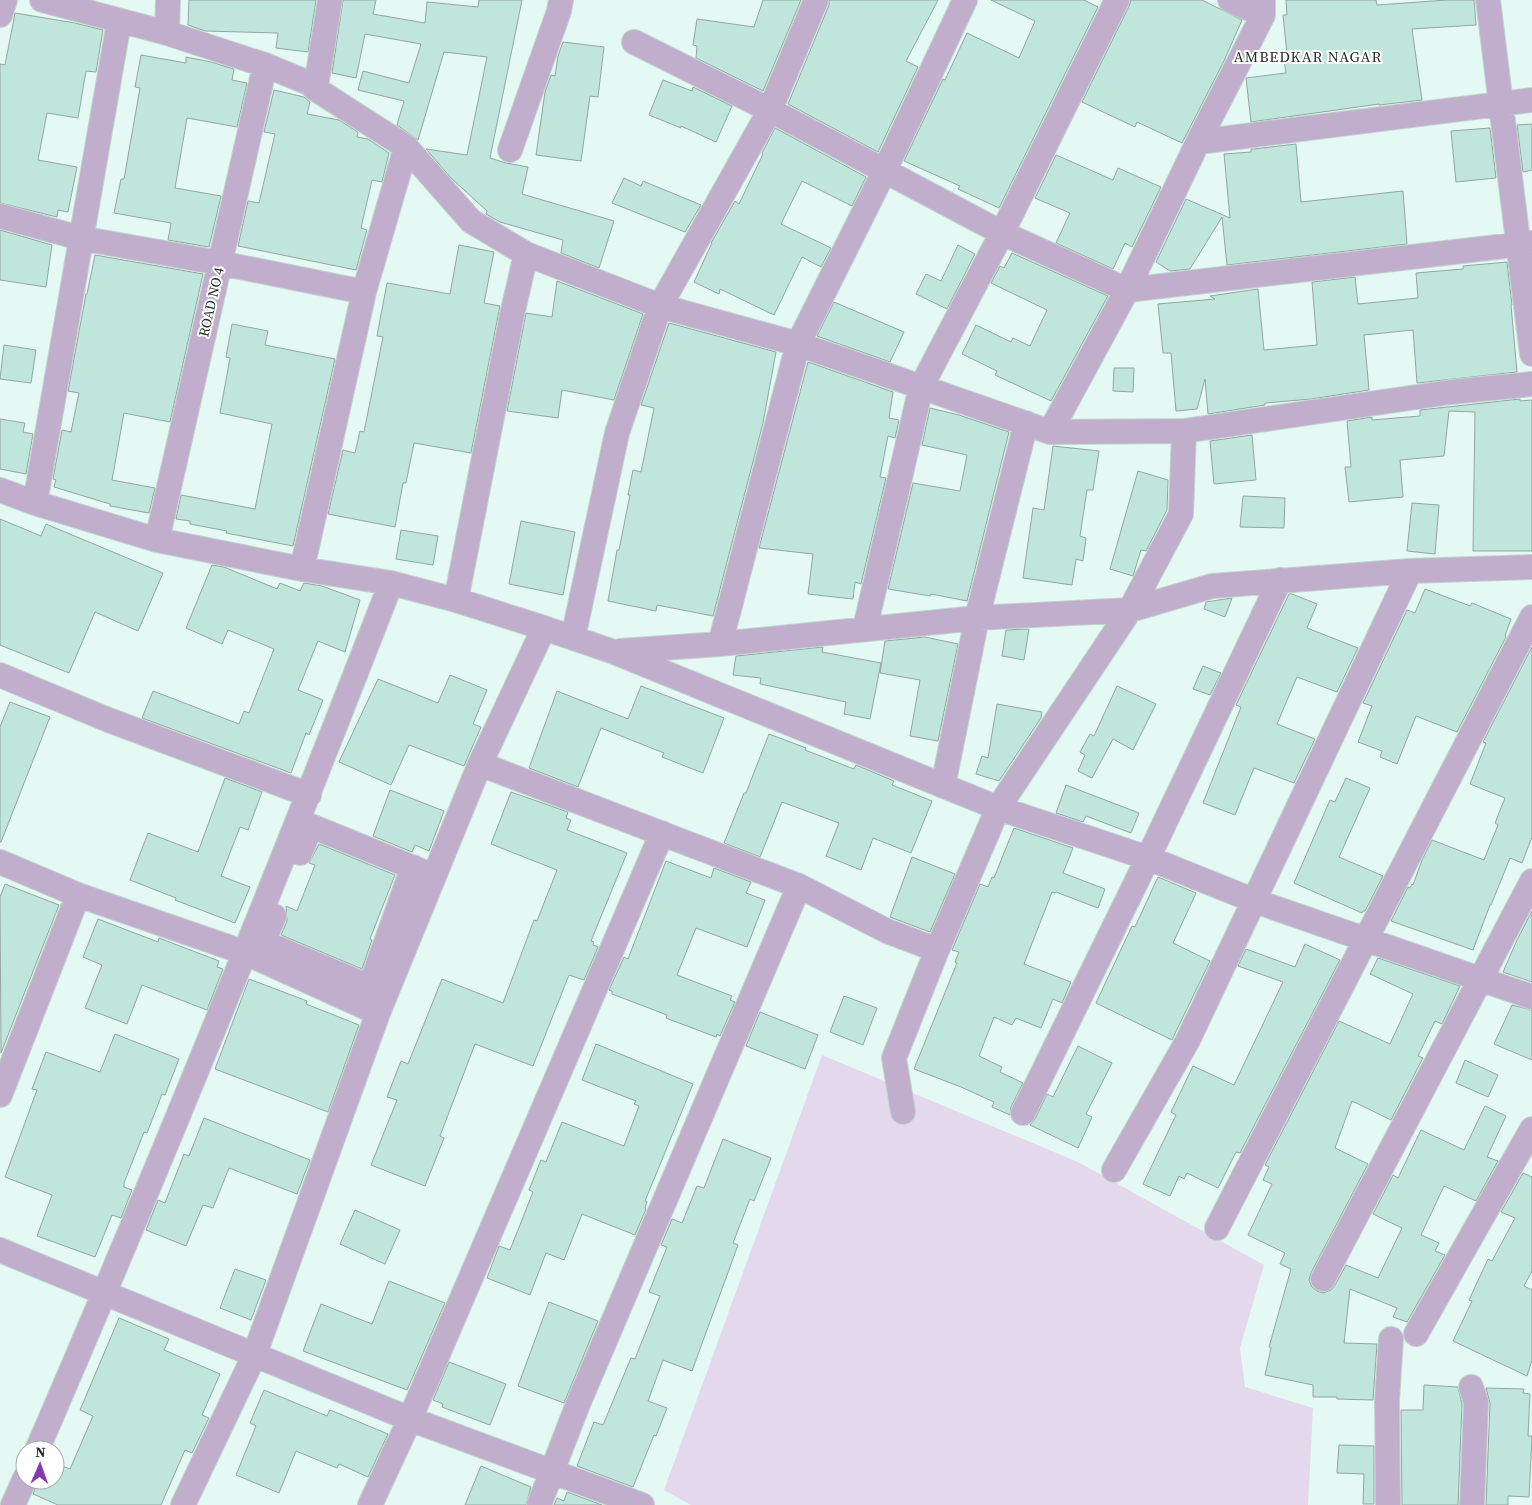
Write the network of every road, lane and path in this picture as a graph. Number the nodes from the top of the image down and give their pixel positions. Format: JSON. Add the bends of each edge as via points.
{"nodes":[{"id":1,"x":5,"y":0,"type":"edge"},
{"id":2,"x":42,"y":0,"type":"edge"},
{"id":3,"x":168,"y":0,"type":"edge"},
{"id":4,"x":330,"y":0,"type":"edge"},
{"id":5,"x":561,"y":0,"type":"edge"},
{"id":6,"x":816,"y":0,"type":"edge"},
{"id":7,"x":965,"y":0,"type":"edge"},
{"id":8,"x":1117,"y":0,"type":"edge"},
{"id":9,"x":1230,"y":0,"type":"edge"},
{"id":10,"x":1488,"y":0,"type":"edge"},
{"id":11,"x":1263,"y":7,"type":"edge"},
{"id":12,"x":0,"y":16,"type":"edge"},
{"id":13,"x":119,"y":22,"type":"junction"},
{"id":14,"x":167,"y":33,"type":"junction"},
{"id":15,"x":634,"y":42,"type":"dead end"},
{"id":16,"x":265,"y":65,"type":"junction"},
{"id":17,"x":316,"y":86,"type":"junction"},
{"id":18,"x":1532,"y":100,"type":"edge"},
{"id":19,"x":1500,"y":104,"type":"junction"},
{"id":20,"x":770,"y":110,"type":"junction"},
{"id":21,"x":1198,"y":142,"type":"junction"},
{"id":22,"x":406,"y":147,"type":"junction"},
{"id":23,"x":510,"y":150,"type":"dead end"},
{"id":24,"x":884,"y":172,"type":"junction"},
{"id":25,"x":0,"y":216,"type":"edge"},
{"id":26,"x":1002,"y":233,"type":"junction"},
{"id":27,"x":80,"y":238,"type":"junction"},
{"id":28,"x":1525,"y":244,"type":"edge"},
{"id":29,"x":526,"y":254,"type":"junction"},
{"id":30,"x":220,"y":263,"type":"junction"},
{"id":31,"x":1127,"y":290,"type":"junction"},
{"id":32,"x":364,"y":292,"type":"junction"},
{"id":33,"x":660,"y":306,"type":"junction"},
{"id":34,"x":798,"y":344,"type":"junction"},
{"id":35,"x":1532,"y":354,"type":"edge"},
{"id":36,"x":1532,"y":384,"type":"edge"},
{"id":37,"x":921,"y":387,"type":"junction"},
{"id":38,"x":1026,"y":423,"type":"junction"},
{"id":39,"x":1184,"y":431,"type":"junction"},
{"id":40,"x":1050,"y":432,"type":"junction"},
{"id":41,"x":0,"y":490,"type":"edge"},
{"id":42,"x":35,"y":503,"type":"junction"},
{"id":43,"x":156,"y":540,"type":"junction"},
{"id":44,"x":1532,"y":567,"type":"edge"},
{"id":45,"x":302,"y":569,"type":"junction"},
{"id":46,"x":1410,"y":570,"type":"junction"},
{"id":47,"x":1280,"y":580,"type":"junction"},
{"id":48,"x":392,"y":583,"type":"junction"},
{"id":49,"x":456,"y":600,"type":"junction"},
{"id":50,"x":1130,"y":610,"type":"junction"},
{"id":51,"x":1532,"y":617,"type":"edge"},
{"id":52,"x":977,"y":618,"type":"junction"},
{"id":53,"x":544,"y":628,"type":"junction"},
{"id":54,"x":866,"y":628,"type":"junction"},
{"id":55,"x":573,"y":638,"type":"junction"},
{"id":56,"x":720,"y":644,"type":"junction"},
{"id":57,"x":614,"y":652,"type":"junction"},
{"id":58,"x":0,"y":675,"type":"edge"},
{"id":59,"x":480,"y":764,"type":"junction"},
{"id":60,"x":943,"y":786,"type":"junction"},
{"id":61,"x":309,"y":795,"type":"junction"},
{"id":62,"x":998,"y":808,"type":"junction"},
{"id":63,"x":662,"y":833,"type":"junction"},
{"id":64,"x":1148,"y":858,"type":"junction"},
{"id":65,"x":0,"y":862,"type":"edge"},
{"id":66,"x":1532,"y":881,"type":"edge"},
{"id":67,"x":799,"y":886,"type":"junction"},
{"id":68,"x":421,"y":887,"type":"junction"},
{"id":69,"x":78,"y":895,"type":"junction"},
{"id":70,"x":1255,"y":901,"type":"junction"},
{"id":71,"x":1366,"y":940,"type":"junction"},
{"id":72,"x":937,"y":950,"type":"junction"},
{"id":73,"x":246,"y":953,"type":"junction"},
{"id":74,"x":1481,"y":980,"type":"junction"},
{"id":75,"x":1532,"y":997,"type":"edge"},
{"id":76,"x":378,"y":1013,"type":"junction"},
{"id":77,"x":0,"y":1095,"type":"edge"},
{"id":78,"x":903,"y":1112,"type":"dead end"},
{"id":79,"x":1023,"y":1113,"type":"dead end"},
{"id":80,"x":1532,"y":1129,"type":"edge"},
{"id":81,"x":1114,"y":1170,"type":"dead end"},
{"id":82,"x":1217,"y":1228,"type":"dead end"},
{"id":83,"x":0,"y":1250,"type":"edge"},
{"id":84,"x":1323,"y":1279,"type":"dead end"},
{"id":85,"x":105,"y":1293,"type":"junction"},
{"id":86,"x":1416,"y":1334,"type":"dead end"},
{"id":87,"x":1392,"y":1339,"type":"dead end"},
{"id":88,"x":254,"y":1356,"type":"junction"},
{"id":89,"x":1471,"y":1387,"type":"dead end"},
{"id":90,"x":410,"y":1419,"type":"junction"},
{"id":91,"x":41,"y":1440,"type":"edge"},
{"id":92,"x":552,"y":1472,"type":"junction"},
{"id":93,"x":20,"y":1490,"type":"edge"},
{"id":94,"x":13,"y":1505,"type":"edge"},
{"id":95,"x":183,"y":1505,"type":"edge"},
{"id":96,"x":370,"y":1505,"type":"edge"},
{"id":97,"x":539,"y":1505,"type":"edge"},
{"id":98,"x":642,"y":1505,"type":"edge"},
{"id":99,"x":1388,"y":1505,"type":"edge"},
{"id":100,"x":1472,"y":1505,"type":"edge"}],
"edges":[{"from":1,"to":12,"type":"street"},
{"from":2,"to":13,"type":"street"},
{"from":3,"to":14,"type":"street"},
{"from":4,"to":17,"type":"street"},
{"from":5,"to":23,"type":"street"},
{"from":6,"to":20,"type":"street"},
{"from":7,"to":24,"type":"street"},
{"from":8,"to":26,"type":"street"},
{"from":9,"to":11,"type":"street"},
{"from":10,"to":19,"type":"street"},
{"from":11,"to":21,"type":"street"},
{"from":13,"to":14,"type":"street"},
{"from":13,"to":27,"type":"street"},
{"from":14,"to":16,"type":"street"},
{"from":15,"to":20,"type":"street"},
{"from":16,"to":17,"type":"street"},
{"from":16,"to":30,"type":"street","name":"ROAD NO 4"},
{"from":17,"to":22,"type":"street","via":[[314,88]]},
{"from":18,"to":19,"type":"street"},
{"from":19,"to":21,"type":"street"},
{"from":19,"to":28,"type":"street"},
{"from":20,"to":24,"type":"street"},
{"from":20,"to":33,"type":"street"},
{"from":21,"to":31,"type":"street"},
{"from":22,"to":29,"type":"street","via":[[471,221]]},
{"from":22,"to":32,"type":"street"},
{"from":24,"to":26,"type":"street"},
{"from":24,"to":34,"type":"street"},
{"from":25,"to":27,"type":"street"},
{"from":26,"to":31,"type":"street"},
{"from":26,"to":37,"type":"street"},
{"from":27,"to":30,"type":"street"},
{"from":27,"to":42,"type":"street"},
{"from":28,"to":31,"type":"street"},
{"from":28,"to":35,"type":"street"},
{"from":29,"to":33,"type":"street"},
{"from":29,"to":49,"type":"street"},
{"from":30,"to":32,"type":"street"},
{"from":30,"to":43,"type":"street","name":"ROAD NO 4"},
{"from":31,"to":40,"type":"street"},
{"from":32,"to":45,"type":"street"},
{"from":33,"to":34,"type":"street"},
{"from":33,"to":55,"type":"street","via":[[617,434]]},
{"from":34,"to":37,"type":"street"},
{"from":34,"to":56,"type":"street"},
{"from":36,"to":39,"type":"street","via":[[1451,392]]},
{"from":37,"to":38,"type":"street"},
{"from":37,"to":54,"type":"street"},
{"from":38,"to":40,"type":"street"},
{"from":38,"to":52,"type":"street"},
{"from":39,"to":40,"type":"street"},
{"from":39,"to":50,"type":"street","via":[[1181,514]]},
{"from":41,"to":42,"type":"street"},
{"from":42,"to":43,"type":"street"},
{"from":43,"to":45,"type":"street"},
{"from":44,"to":46,"type":"street"},
{"from":45,"to":48,"type":"street"},
{"from":46,"to":47,"type":"street"},
{"from":46,"to":70,"type":"street"},
{"from":47,"to":50,"type":"street","via":[[1212,586]]},
{"from":47,"to":64,"type":"street"},
{"from":48,"to":49,"type":"street"},
{"from":48,"to":61,"type":"street"},
{"from":49,"to":53,"type":"street"},
{"from":50,"to":52,"type":"street"},
{"from":50,"to":62,"type":"street"},
{"from":51,"to":71,"type":"street"},
{"from":52,"to":54,"type":"street"},
{"from":52,"to":60,"type":"street"},
{"from":53,"to":55,"type":"street"},
{"from":53,"to":59,"type":"street"},
{"from":54,"to":56,"type":"street"},
{"from":55,"to":57,"type":"street"},
{"from":56,"to":57,"type":"street"},
{"from":57,"to":60,"type":"street"},
{"from":58,"to":61,"type":"street","via":[[106,719]]},
{"from":59,"to":63,"type":"street"},
{"from":59,"to":68,"type":"street"},
{"from":60,"to":62,"type":"street"},
{"from":61,"to":73,"type":"street"},
{"from":62,"to":64,"type":"street"},
{"from":62,"to":72,"type":"street"},
{"from":63,"to":67,"type":"street"},
{"from":63,"to":90,"type":"street"},
{"from":64,"to":70,"type":"street"},
{"from":64,"to":79,"type":"street"},
{"from":65,"to":69,"type":"street"},
{"from":66,"to":74,"type":"street"},
{"from":67,"to":72,"type":"street","via":[[887,931]]},
{"from":67,"to":92,"type":"street"},
{"from":68,"to":68,"type":"street","via":[[412,867],[311,826],[263,942],[370,986]]},
{"from":68,"to":76,"type":"street"},
{"from":69,"to":73,"type":"street"},
{"from":69,"to":77,"type":"street"},
{"from":70,"to":71,"type":"street"},
{"from":70,"to":81,"type":"street","via":[[1188,1040]]},
{"from":71,"to":74,"type":"street"},
{"from":71,"to":82,"type":"street"},
{"from":72,"to":78,"type":"street","via":[[894,1058]]},
{"from":73,"to":76,"type":"street"},
{"from":73,"to":85,"type":"street"},
{"from":74,"to":75,"type":"street"},
{"from":74,"to":84,"type":"street"},
{"from":76,"to":88,"type":"street"},
{"from":80,"to":86,"type":"street"},
{"from":83,"to":85,"type":"street"},
{"from":85,"to":88,"type":"street"},
{"from":85,"to":91,"type":"street"},
{"from":87,"to":99,"type":"street","via":[[1387,1400]]},
{"from":88,"to":90,"type":"street"},
{"from":88,"to":95,"type":"street"},
{"from":89,"to":100,"type":"street","via":[[1476,1402]]},
{"from":90,"to":92,"type":"street"},
{"from":90,"to":96,"type":"street"},
{"from":92,"to":97,"type":"street"},
{"from":92,"to":98,"type":"street"},
{"from":93,"to":94,"type":"street"}]}
